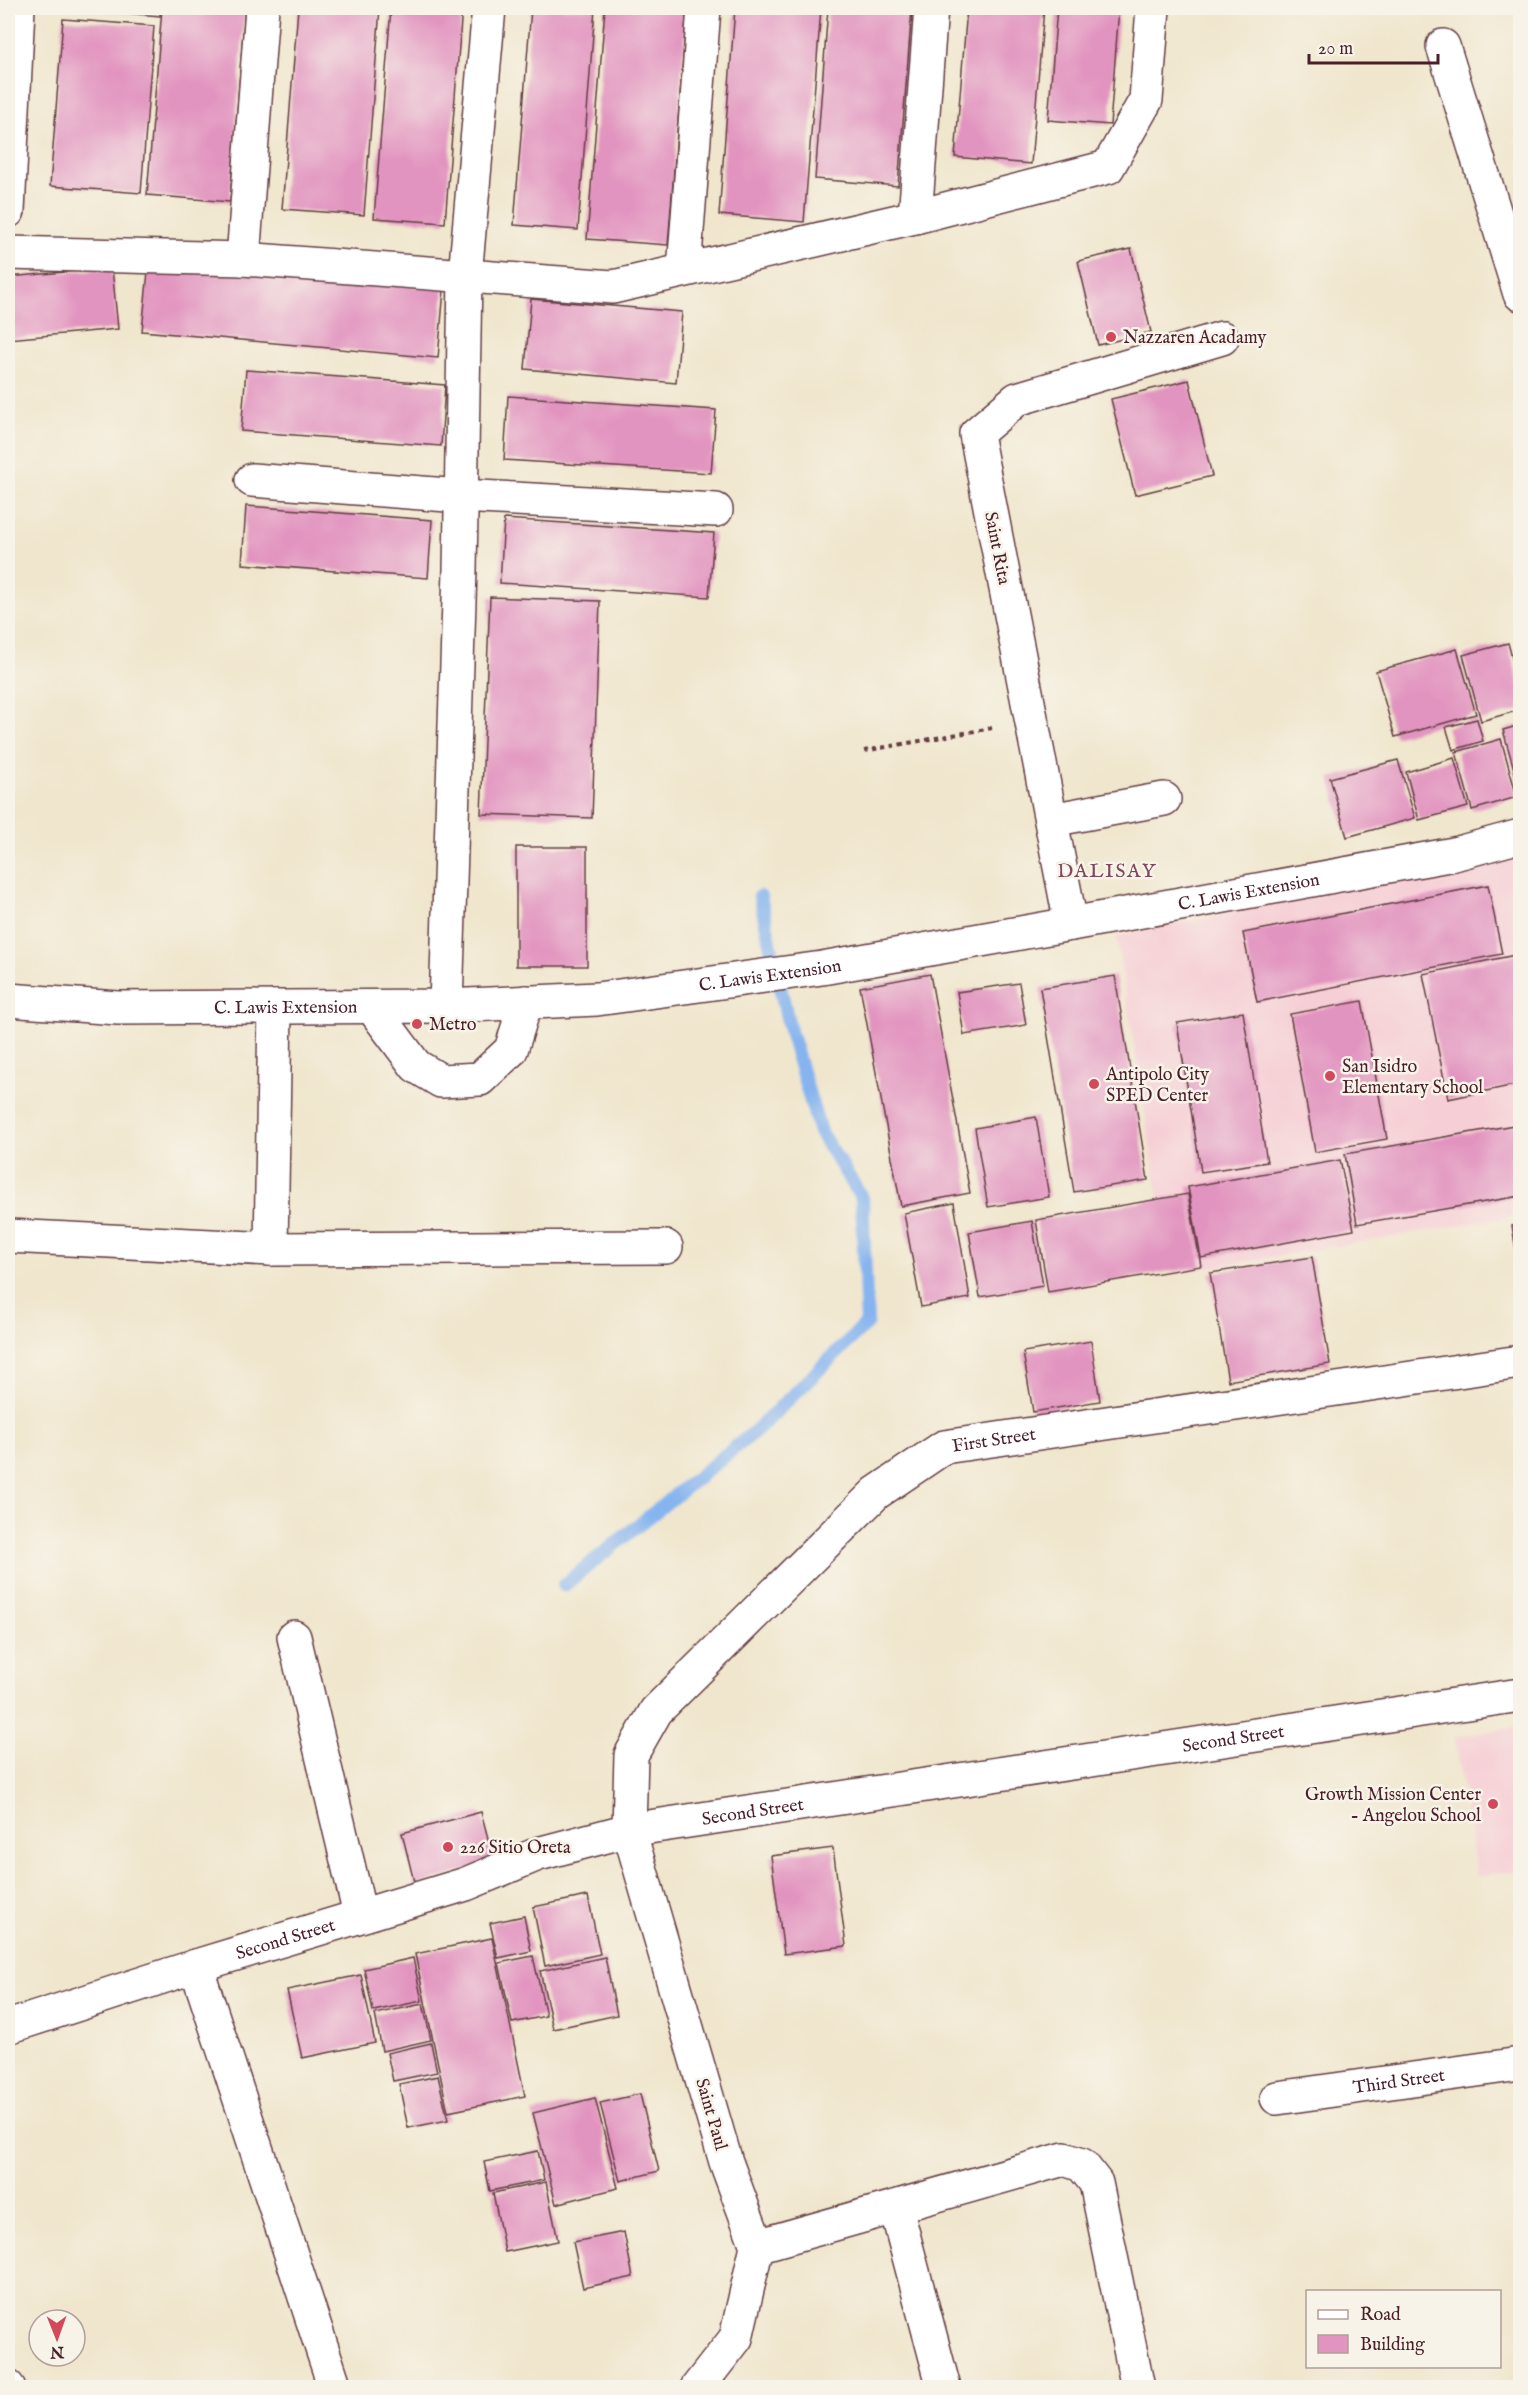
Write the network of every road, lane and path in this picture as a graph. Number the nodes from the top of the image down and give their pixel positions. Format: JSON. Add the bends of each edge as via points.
{"nodes":[{"id":1,"x":18,"y":8,"type":"edge"},
{"id":2,"x":262,"y":8,"type":"edge"},
{"id":3,"x":489,"y":8,"type":"edge"},
{"id":4,"x":704,"y":8,"type":"edge"},
{"id":5,"x":931,"y":8,"type":"edge"},
{"id":6,"x":1153,"y":8,"type":"edge"},
{"id":7,"x":1443,"y":46,"type":"dead end"},
{"id":8,"x":8,"y":211,"type":"edge"},
{"id":9,"x":915,"y":217,"type":"junction"},
{"id":10,"x":8,"y":253,"type":"edge"},
{"id":11,"x":243,"y":259,"type":"junction"},
{"id":12,"x":684,"y":270,"type":"junction"},
{"id":13,"x":465,"y":276,"type":"junction"},
{"id":14,"x":1521,"y":294,"type":"edge"},
{"id":15,"x":1222,"y":338,"type":"dead end"},
{"id":16,"x":252,"y":480,"type":"dead end"},
{"id":17,"x":461,"y":496,"type":"junction"},
{"id":18,"x":716,"y":510,"type":"dead end"},
{"id":19,"x":1032,"y":721,"type":"junction"},
{"id":20,"x":864,"y":751,"type":"dead end"},
{"id":21,"x":1164,"y":799,"type":"dead end"},
{"id":22,"x":1051,"y":820,"type":"junction"},
{"id":23,"x":1521,"y":836,"type":"edge"},
{"id":24,"x":1071,"y":924,"type":"junction"},
{"id":25,"x":8,"y":1000,"type":"edge"},
{"id":26,"x":526,"y":1002,"type":"junction"},
{"id":27,"x":446,"y":1006,"type":"junction"},
{"id":28,"x":275,"y":1007,"type":"junction"},
{"id":29,"x":372,"y":1007,"type":"junction"},
{"id":30,"x":8,"y":1236,"type":"edge"},
{"id":31,"x":666,"y":1247,"type":"dead end"},
{"id":32,"x":271,"y":1249,"type":"junction"},
{"id":33,"x":1521,"y":1362,"type":"edge"},
{"id":34,"x":294,"y":1637,"type":"dead end"},
{"id":35,"x":1521,"y":1695,"type":"edge"},
{"id":36,"x":629,"y":1830,"type":"junction"},
{"id":37,"x":360,"y":1915,"type":"junction"},
{"id":38,"x":196,"y":1966,"type":"junction"},
{"id":39,"x":8,"y":2027,"type":"edge"},
{"id":40,"x":1521,"y":2064,"type":"edge"},
{"id":41,"x":1277,"y":2098,"type":"dead end"},
{"id":42,"x":897,"y":2208,"type":"junction"},
{"id":43,"x":757,"y":2246,"type":"junction"},
{"id":44,"x":335,"y":2388,"type":"edge"},
{"id":45,"x":697,"y":2388,"type":"edge"},
{"id":46,"x":944,"y":2388,"type":"edge"},
{"id":47,"x":1138,"y":2388,"type":"edge"}],
"edges":[{"from":1,"to":8,"type":"street"},
{"from":2,"to":11,"type":"street"},
{"from":3,"to":13,"type":"street"},
{"from":4,"to":12,"type":"street"},
{"from":5,"to":9,"type":"street"},
{"from":6,"to":9,"type":"street","via":[[1146,100],[1108,167]]},
{"from":7,"to":14,"type":"street"},
{"from":9,"to":12,"type":"street"},
{"from":10,"to":11,"type":"street"},
{"from":11,"to":13,"type":"street"},
{"from":12,"to":13,"type":"street","via":[[613,287]]},
{"from":13,"to":17,"type":"street"},
{"from":15,"to":19,"type":"street","name":"Saint Rita","via":[[1017,399],[976,434]]},
{"from":16,"to":17,"type":"street"},
{"from":17,"to":18,"type":"street"},
{"from":17,"to":27,"type":"street"},
{"from":19,"to":20,"type":"path"},
{"from":19,"to":22,"type":"street","name":"Saint Rita"},
{"from":21,"to":22,"type":"street"},
{"from":22,"to":24,"type":"street","name":"Saint Rita"},
{"from":23,"to":24,"type":"street","name":"C. Lawis Extension","via":[[1454,854]]},
{"from":24,"to":26,"type":"street","name":"C. Lawis Extension","via":[[708,985],[597,999]]},
{"from":25,"to":28,"type":"street","name":"C. Lawis Extension","via":[[118,1008]]},
{"from":26,"to":27,"type":"street","name":"C. Lawis Extension"},
{"from":26,"to":29,"type":"street","via":[[511,1050],[480,1079],[441,1081],[416,1066]]},
{"from":27,"to":29,"type":"street","name":"C. Lawis Extension"},
{"from":28,"to":29,"type":"street","name":"C. Lawis Extension"},
{"from":28,"to":32,"type":"street"},
{"from":30,"to":32,"type":"street"},
{"from":31,"to":32,"type":"street"},
{"from":33,"to":36,"type":"street","name":"First Street","via":[[944,1447],[876,1493],[656,1711],[631,1755]]},
{"from":34,"to":37,"type":"street"},
{"from":35,"to":36,"type":"street","name":"Second Street"},
{"from":36,"to":37,"type":"street","name":"Second Street","via":[[538,1854],[466,1884]]},
{"from":36,"to":43,"type":"street","name":"Saint Paul","via":[[726,2162]]},
{"from":37,"to":38,"type":"street","name":"Second Street"},
{"from":38,"to":39,"type":"street","name":"Second Street"},
{"from":38,"to":44,"type":"street"},
{"from":40,"to":41,"type":"street","name":"Third Street"},
{"from":42,"to":43,"type":"street"},
{"from":42,"to":46,"type":"street"},
{"from":42,"to":47,"type":"street","via":[[1064,2158],[1082,2165],[1096,2183]]},
{"from":43,"to":45,"type":"street","via":[[736,2338]]}]}
